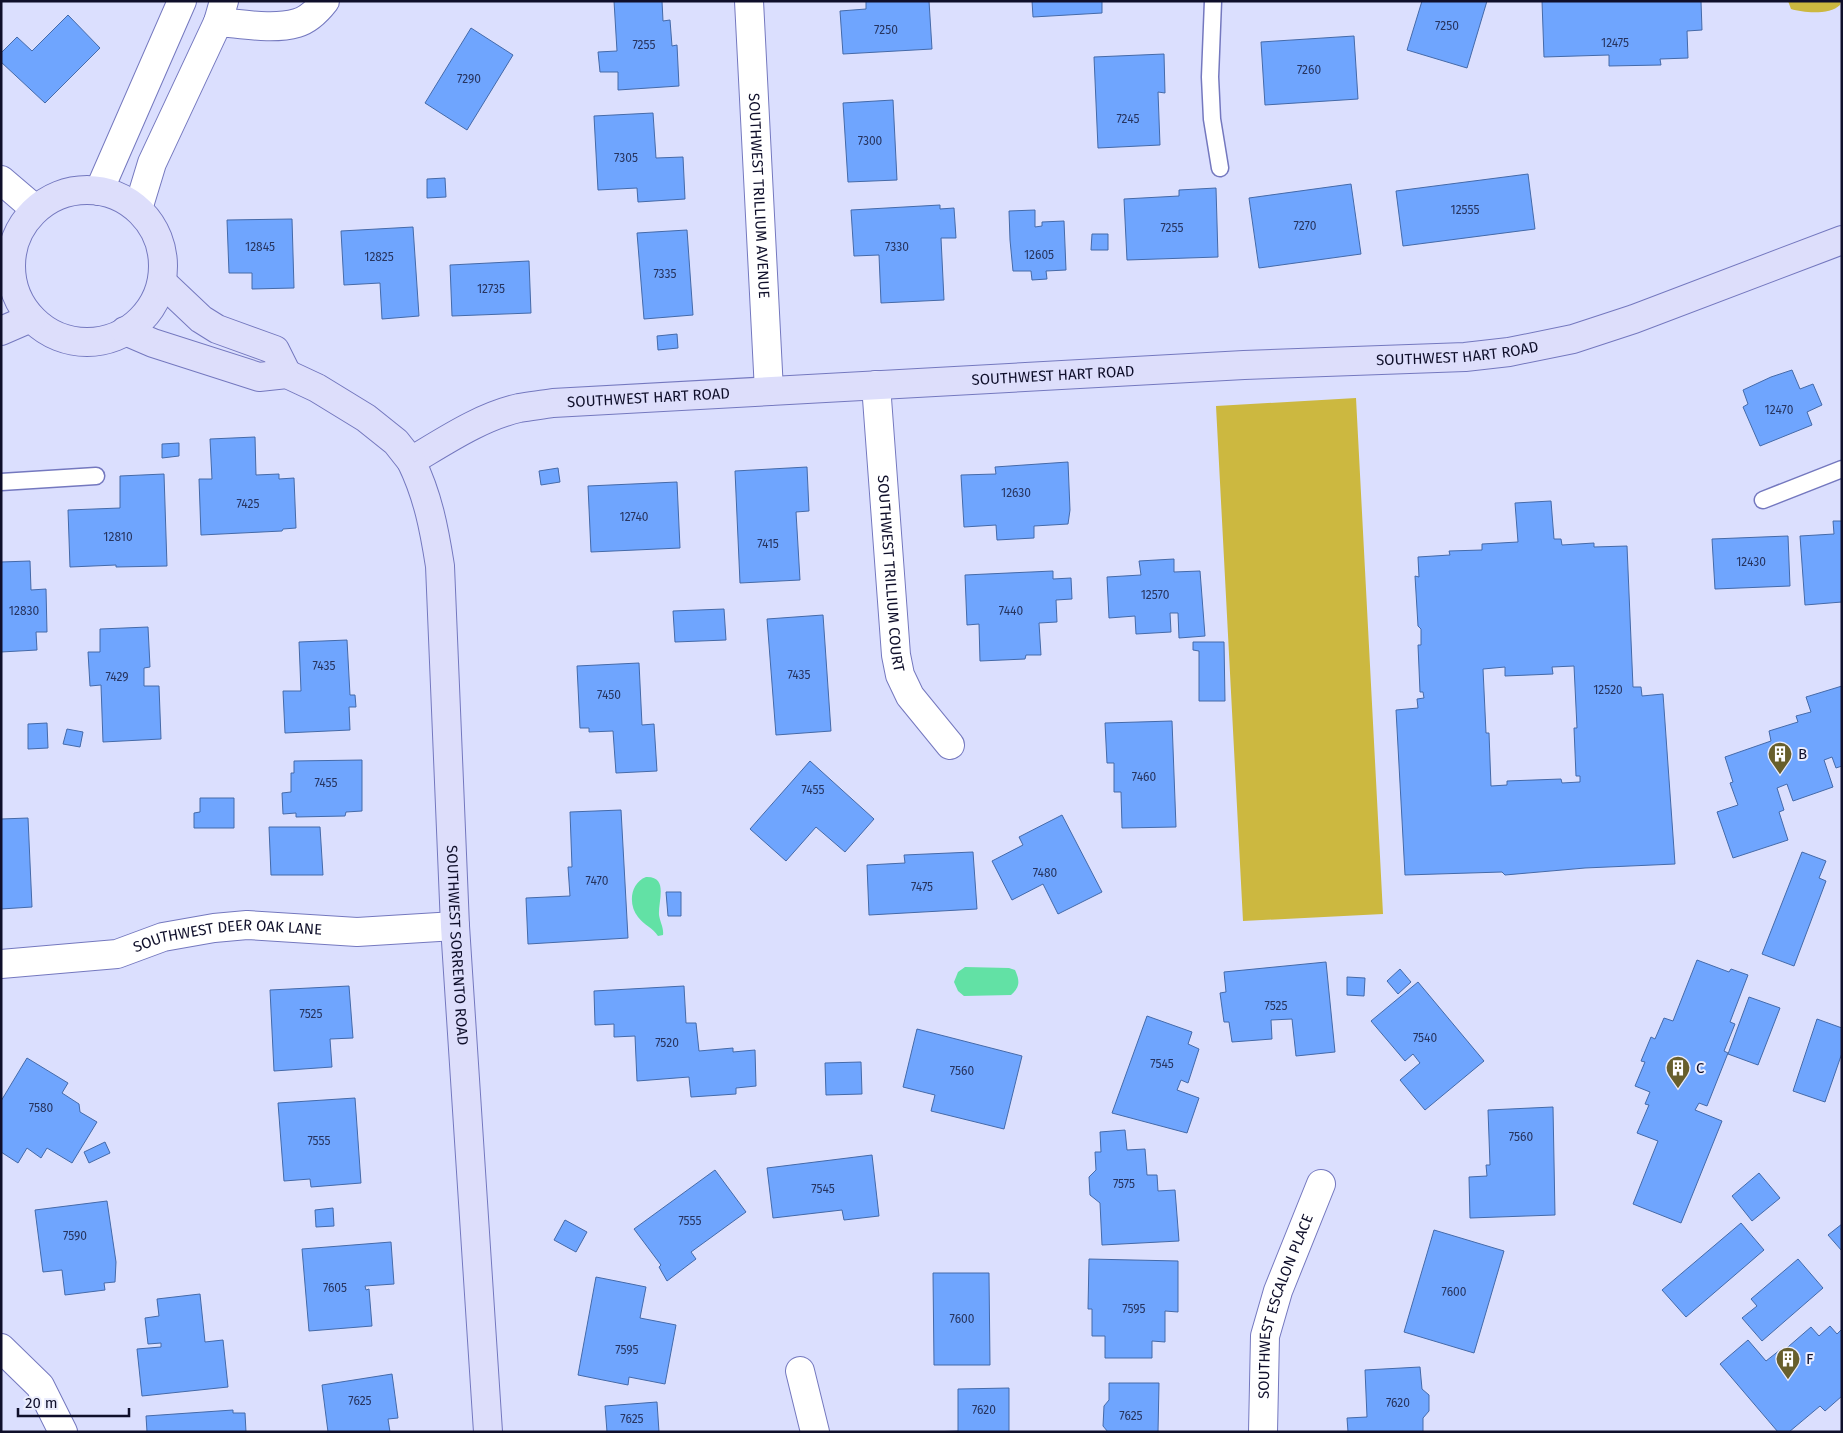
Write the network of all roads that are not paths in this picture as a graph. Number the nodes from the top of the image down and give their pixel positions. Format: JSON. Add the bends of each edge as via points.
{"nodes":[{"id":1,"x":182,"y":1,"type":"edge"},
{"id":2,"x":325,"y":1,"type":"edge"},
{"id":3,"x":749,"y":1,"type":"edge"},
{"id":4,"x":1213,"y":1,"type":"edge"},
{"id":5,"x":221,"y":12,"type":"edge"},
{"id":6,"x":1220,"y":168,"type":"dead end"},
{"id":7,"x":1,"y":180,"type":"edge"},
{"id":8,"x":99,"y":190,"type":"junction"},
{"id":9,"x":35,"y":209,"type":"junction"},
{"id":10,"x":138,"y":209,"type":"junction"},
{"id":11,"x":1842,"y":240,"type":"edge"},
{"id":12,"x":6,"y":263,"type":"edge"},
{"id":13,"x":164,"y":284,"type":"junction"},
{"id":14,"x":31,"y":318,"type":"junction"},
{"id":15,"x":1,"y":331,"type":"edge"},
{"id":16,"x":125,"y":331,"type":"junction"},
{"id":17,"x":287,"y":374,"type":"junction"},
{"id":18,"x":876,"y":385,"type":"junction"},
{"id":19,"x":769,"y":392,"type":"junction"},
{"id":20,"x":412,"y":461,"type":"junction"},
{"id":21,"x":1842,"y":470,"type":"edge"},
{"id":22,"x":96,"y":476,"type":"dead end"},
{"id":23,"x":1,"y":482,"type":"edge"},
{"id":24,"x":1763,"y":500,"type":"dead end"},
{"id":25,"x":950,"y":745,"type":"dead end"},
{"id":26,"x":455,"y":926,"type":"junction"},
{"id":27,"x":1,"y":964,"type":"edge"},
{"id":28,"x":1321,"y":1184,"type":"dead end"},
{"id":29,"x":1,"y":1348,"type":"edge"},
{"id":30,"x":800,"y":1371,"type":"dead end"},
{"id":31,"x":63,"y":1432,"type":"edge"},
{"id":32,"x":488,"y":1432,"type":"edge"},
{"id":33,"x":815,"y":1432,"type":"edge"},
{"id":34,"x":1263,"y":1432,"type":"edge"}],
"edges":[{"from":1,"to":8,"type":"street"},
{"from":2,"to":5,"type":"street","via":[[318,11],[299,23],[279,25]]},
{"from":3,"to":19,"type":"street","name":"SOUTHWEST TRILLIUM AVENUE"},
{"from":4,"to":6,"type":"lane","via":[[1210,77],[1212,119]]},
{"from":5,"to":10,"type":"street","via":[[152,163]]},
{"from":7,"to":9,"type":"street"},
{"from":8,"to":9,"type":"street","via":[[64,193]]},
{"from":8,"to":10,"type":"street","via":[[120,196]]},
{"from":9,"to":12,"type":"street","via":[[23,223]]},
{"from":10,"to":13,"type":"street","via":[[151,223],[159,240]]},
{"from":11,"to":18,"type":"street","name":"SOUTHWEST HART ROAD","via":[[1573,340],[1509,352],[1465,358],[1244,365]]},
{"from":12,"to":14,"type":"street","via":[[21,305]]},
{"from":13,"to":16,"type":"street","via":[[146,315]]},
{"from":13,"to":17,"type":"street","via":[[217,329],[275,350]]},
{"from":14,"to":15,"type":"street"},
{"from":14,"to":16,"type":"street","via":[[50,333],[76,341],[114,338]]},
{"from":16,"to":17,"type":"street","via":[[259,377]]},
{"from":17,"to":20,"type":"street","via":[[366,418],[396,442]]},
{"from":18,"to":19,"type":"street","name":"SOUTHWEST HART ROAD"},
{"from":18,"to":25,"type":"street","name":"SOUTHWEST TRILLIUM COURT","via":[[896,656],[900,675],[910,696]]},
{"from":19,"to":20,"type":"street","name":"SOUTHWEST HART ROAD","via":[[553,403],[518,408],[456,434]]},
{"from":20,"to":26,"type":"street","name":"SOUTHWEST SORRENTO ROAD","via":[[430,507],[440,566]]},
{"from":21,"to":24,"type":"lane"},
{"from":22,"to":23,"type":"lane"},
{"from":26,"to":27,"type":"street","name":"SOUTHWEST DEER OAK LANE","via":[[357,932],[247,925],[163,937],[117,954]]},
{"from":26,"to":32,"type":"street","name":"SOUTHWEST SORRENTO ROAD"},
{"from":28,"to":34,"type":"street","name":"SOUTHWEST ESCALON PLACE","via":[[1278,1290],[1265,1336]]},
{"from":29,"to":31,"type":"street","via":[[40,1386]]},
{"from":30,"to":33,"type":"street"}]}
